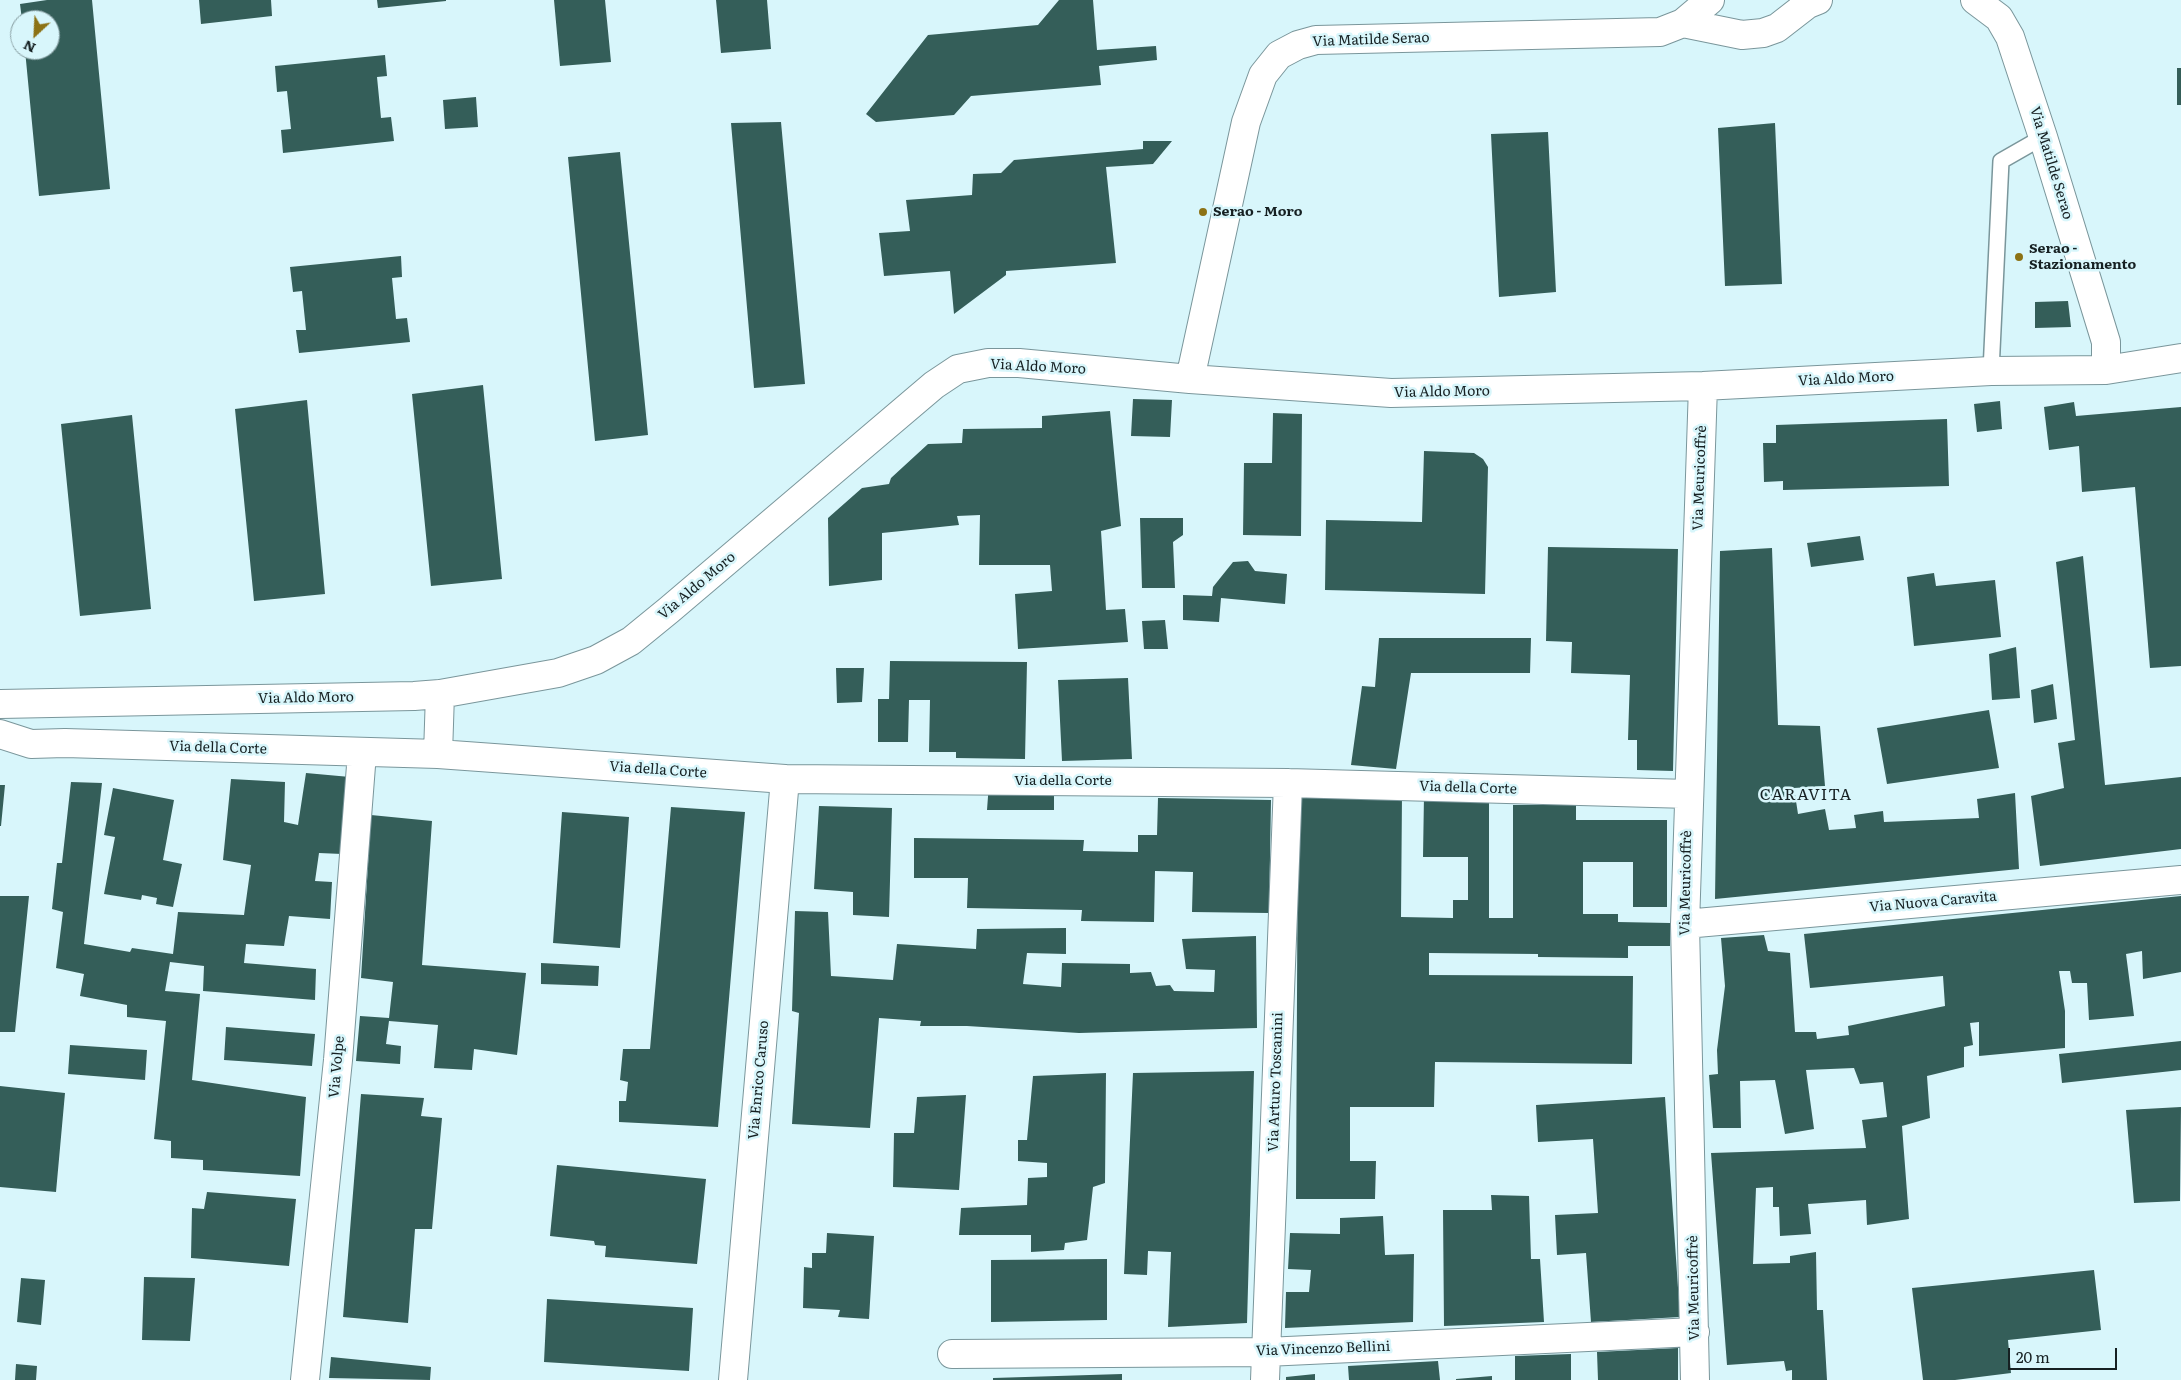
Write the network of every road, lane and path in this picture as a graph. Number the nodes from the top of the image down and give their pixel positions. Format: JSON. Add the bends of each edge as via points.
{"nodes":[{"id":1,"x":1710,"y":0,"type":"edge"},
{"id":2,"x":1818,"y":0,"type":"edge"},
{"id":3,"x":1975,"y":0,"type":"edge"},
{"id":4,"x":1687,"y":11,"type":"edge"},
{"id":5,"x":2043,"y":137,"type":"junction"},
{"id":6,"x":2181,"y":358,"type":"edge"},
{"id":7,"x":2106,"y":370,"type":"junction"},
{"id":8,"x":1991,"y":371,"type":"junction"},
{"id":9,"x":1190,"y":379,"type":"junction"},
{"id":10,"x":1703,"y":386,"type":"junction"},
{"id":11,"x":440,"y":694,"type":"junction"},
{"id":12,"x":0,"y":704,"type":"edge"},
{"id":13,"x":0,"y":734,"type":"edge"},
{"id":14,"x":362,"y":753,"type":"junction"},
{"id":15,"x":438,"y":754,"type":"junction"},
{"id":16,"x":785,"y":779,"type":"junction"},
{"id":17,"x":1288,"y":783,"type":"junction"},
{"id":18,"x":1689,"y":794,"type":"junction"},
{"id":19,"x":2181,"y":880,"type":"edge"},
{"id":20,"x":1685,"y":924,"type":"junction"},
{"id":21,"x":1695,"y":1332,"type":"junction"},
{"id":22,"x":1266,"y":1352,"type":"junction"},
{"id":23,"x":952,"y":1354,"type":"dead end"},
{"id":24,"x":305,"y":1380,"type":"edge"},
{"id":25,"x":733,"y":1380,"type":"edge"},
{"id":26,"x":1265,"y":1380,"type":"edge"},
{"id":27,"x":1695,"y":1380,"type":"edge"}],
"edges":[{"from":1,"to":4,"type":"street","name":"Via Matilde Serao"},
{"from":2,"to":4,"type":"street","via":[[1777,28],[1742,35]]},
{"from":3,"to":5,"type":"street","name":"Via Matilde Serao","via":[[1999,18],[2010,37]]},
{"from":4,"to":9,"type":"street","name":"Via Matilde Serao","via":[[1660,32],[1316,40],[1279,55],[1263,75],[1246,122]]},
{"from":5,"to":7,"type":"street","name":"Via Matilde Serao","via":[[2106,342]]},
{"from":5,"to":8,"type":"lane","via":[[2000,161]]},
{"from":6,"to":7,"type":"street","name":"Via Aldo Moro"},
{"from":7,"to":8,"type":"street","name":"Via Aldo Moro"},
{"from":8,"to":10,"type":"street","name":"Via Aldo Moro"},
{"from":9,"to":10,"type":"street","name":"Via Aldo Moro","via":[[1391,393]]},
{"from":9,"to":11,"type":"street","name":"Via Aldo Moro","via":[[1019,363],[988,363],[958,369],[899,413],[631,641],[596,660],[558,672]]},
{"from":10,"to":18,"type":"street","name":"Via Meuricoffrè"},
{"from":11,"to":12,"type":"street","name":"Via Aldo Moro"},
{"from":11,"to":15,"type":"street"},
{"from":13,"to":14,"type":"street","name":"Via della Corte","via":[[31,744]]},
{"from":14,"to":15,"type":"street","name":"Via della Corte"},
{"from":14,"to":24,"type":"street","name":"Via Volpe","via":[[338,1060]]},
{"from":15,"to":16,"type":"street","name":"Via della Corte"},
{"from":16,"to":17,"type":"street","name":"Via della Corte"},
{"from":16,"to":25,"type":"street","name":"Via Enrico Caruso"},
{"from":17,"to":18,"type":"street","name":"Via della Corte"},
{"from":17,"to":22,"type":"street","name":"Via Arturo Toscanini"},
{"from":18,"to":20,"type":"street","name":"Via Meuricoffrè"},
{"from":19,"to":20,"type":"street","name":"Via Nuova Caravita"},
{"from":20,"to":21,"type":"street","name":"Via Meuricoffrè"},
{"from":21,"to":22,"type":"street","name":"Via Vincenzo Bellini"},
{"from":21,"to":27,"type":"street","name":"Via Meuricoffrè"},
{"from":22,"to":23,"type":"street","name":"Via Vincenzo Bellini"},
{"from":22,"to":26,"type":"street","name":"Via Arturo Toscanini"}]}
